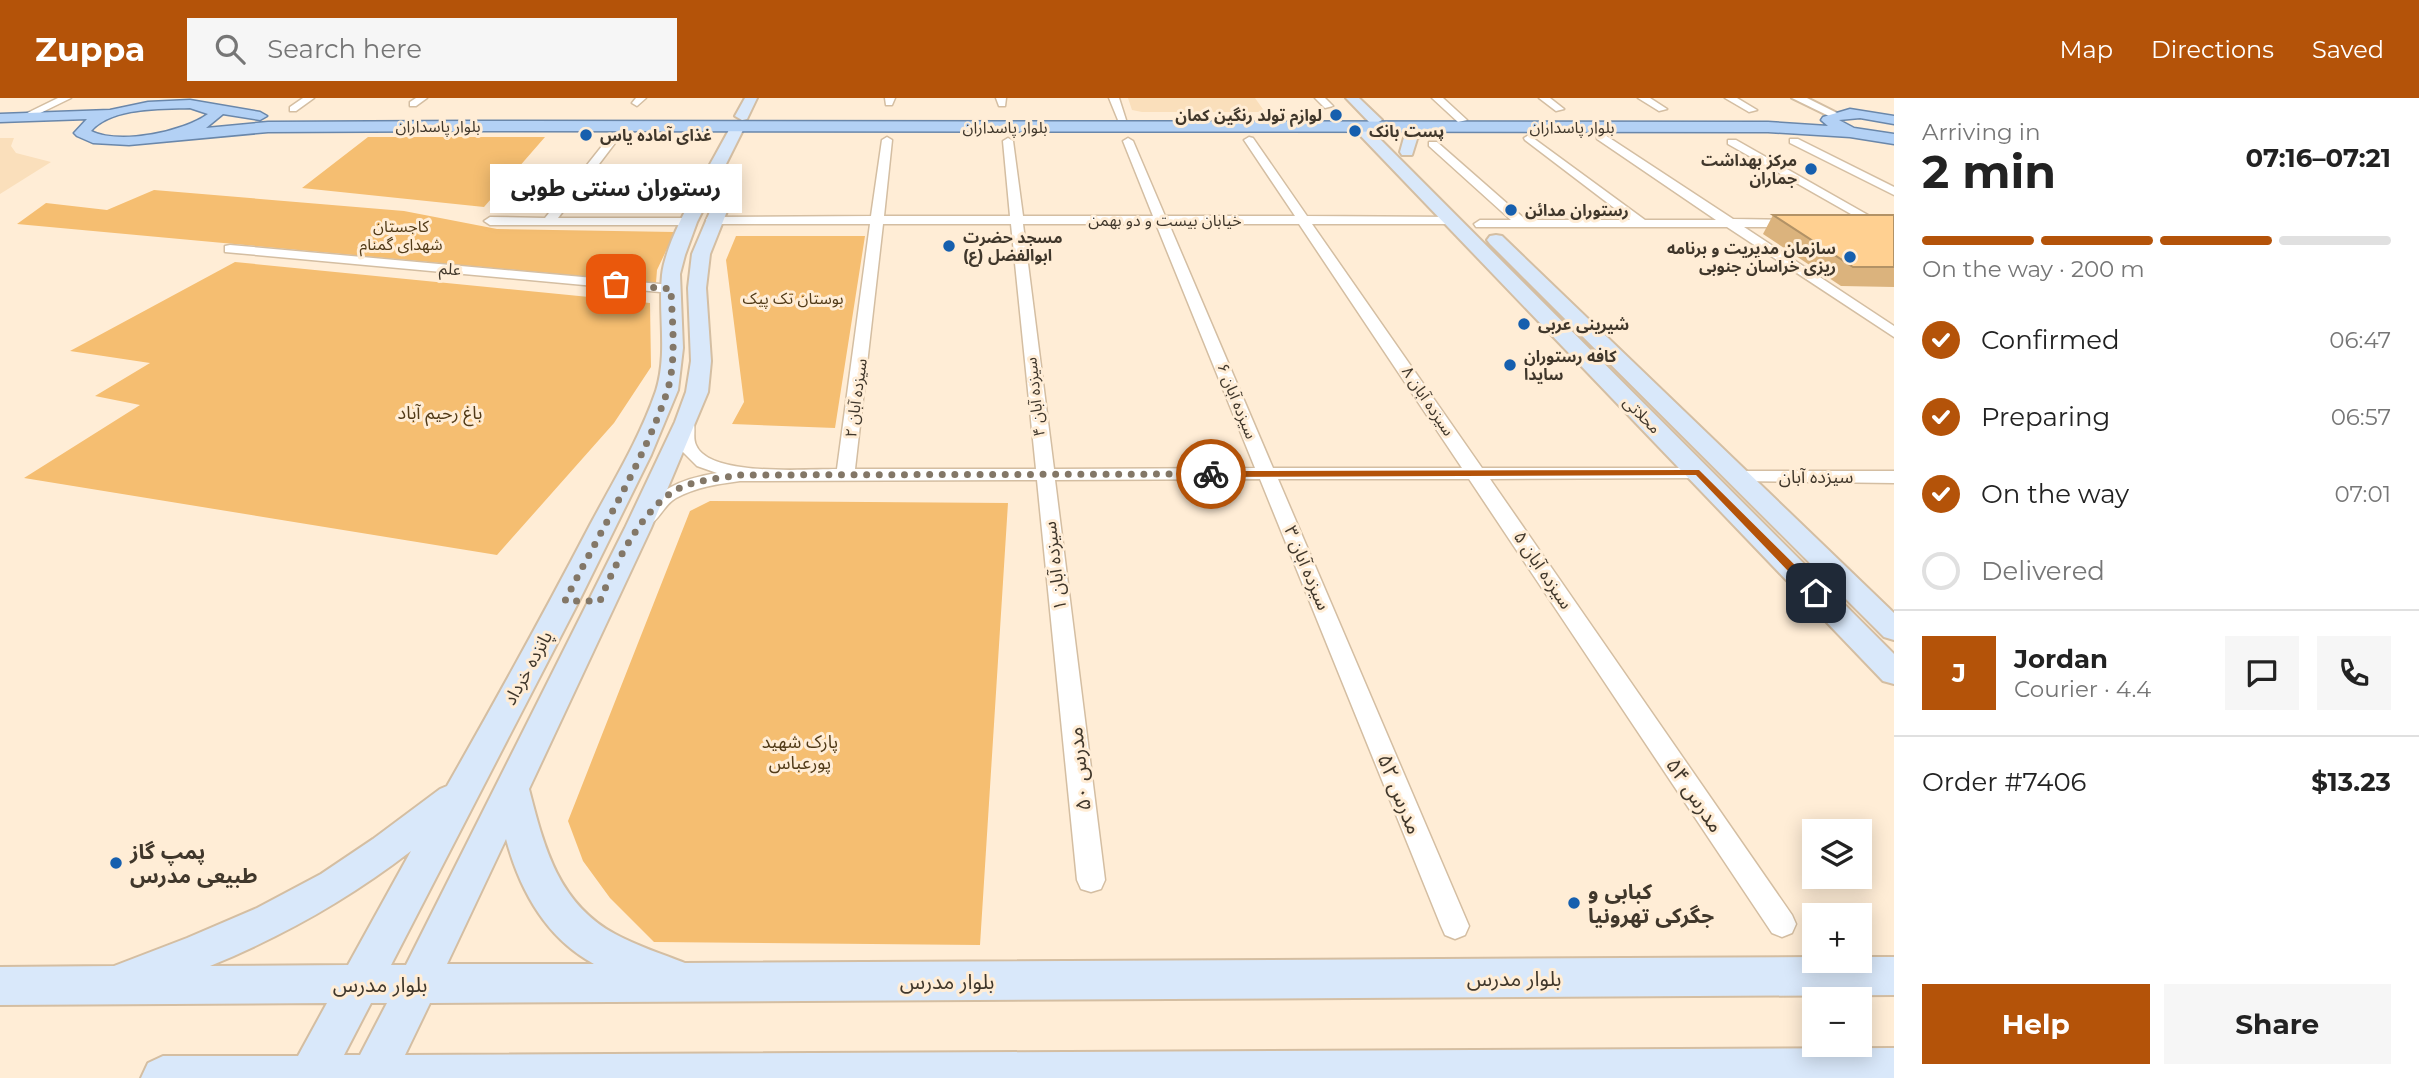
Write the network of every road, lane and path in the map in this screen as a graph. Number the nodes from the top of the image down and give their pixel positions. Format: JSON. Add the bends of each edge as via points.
{"nodes":[{"id":1,"x":66,"y":98,"type":"edge"},
{"id":2,"x":309,"y":98,"type":"edge"},
{"id":3,"x":1114,"y":98,"type":"edge"},
{"id":4,"x":1352,"y":98,"type":"edge"},
{"id":5,"x":1437,"y":98,"type":"edge"},
{"id":6,"x":1544,"y":98,"type":"edge"},
{"id":7,"x":1643,"y":98,"type":"edge"},
{"id":8,"x":1730,"y":98,"type":"edge"},
{"id":9,"x":1798,"y":98,"type":"edge"},
{"id":10,"x":1815,"y":98,"type":"edge"},
{"id":11,"x":181,"y":101,"type":"edge"},
{"id":12,"x":1327,"y":101,"type":"edge"},
{"id":13,"x":211,"y":108,"type":"junction"},
{"id":14,"x":293,"y":109,"type":"dead end"},
{"id":15,"x":1559,"y":109,"type":"dead end"},
{"id":16,"x":1662,"y":109,"type":"dead end"},
{"id":17,"x":1752,"y":110,"type":"dead end"},
{"id":18,"x":122,"y":112,"type":"junction"},
{"id":19,"x":1838,"y":116,"type":"junction"},
{"id":20,"x":749,"y":117,"type":"edge"},
{"id":21,"x":0,"y":118,"type":"edge"},
{"id":22,"x":22,"y":118,"type":"junction"},
{"id":23,"x":1122,"y":118,"type":"junction"},
{"id":24,"x":1462,"y":120,"type":"junction"},
{"id":25,"x":1893,"y":120,"type":"edge"},
{"id":26,"x":1368,"y":124,"type":"junction"},
{"id":27,"x":0,"y":126,"type":"edge"},
{"id":28,"x":1425,"y":128,"type":"junction"},
{"id":29,"x":1850,"y":132,"type":"junction"},
{"id":30,"x":86,"y":136,"type":"junction"},
{"id":31,"x":159,"y":136,"type":"junction"},
{"id":32,"x":1601,"y":137,"type":"dead end"},
{"id":33,"x":1529,"y":138,"type":"dead end"},
{"id":34,"x":887,"y":140,"type":"dead end"},
{"id":35,"x":1249,"y":140,"type":"dead end"},
{"id":36,"x":1890,"y":140,"type":"edge"},
{"id":37,"x":1008,"y":141,"type":"dead end"},
{"id":38,"x":1128,"y":141,"type":"dead end"},
{"id":39,"x":1794,"y":141,"type":"dead end"},
{"id":40,"x":1732,"y":142,"type":"dead end"},
{"id":41,"x":610,"y":143,"type":"dead end"},
{"id":42,"x":1433,"y":144,"type":"dead end"},
{"id":43,"x":1407,"y":152,"type":"junction"},
{"id":44,"x":1894,"y":192,"type":"edge"},
{"id":45,"x":877,"y":220,"type":"junction"},
{"id":46,"x":1017,"y":220,"type":"junction"},
{"id":47,"x":1163,"y":220,"type":"junction"},
{"id":48,"x":1304,"y":220,"type":"junction"},
{"id":49,"x":1451,"y":220,"type":"junction"},
{"id":50,"x":490,"y":221,"type":"dead end"},
{"id":51,"x":549,"y":221,"type":"junction"},
{"id":52,"x":701,"y":221,"type":"junction"},
{"id":53,"x":1643,"y":223,"type":"junction"},
{"id":54,"x":1729,"y":223,"type":"junction"},
{"id":55,"x":1809,"y":223,"type":"edge"},
{"id":56,"x":1849,"y":223,"type":"edge"},
{"id":57,"x":1876,"y":223,"type":"junction"},
{"id":58,"x":1894,"y":223,"type":"edge"},
{"id":59,"x":1480,"y":224,"type":"junction"},
{"id":60,"x":1523,"y":224,"type":"junction"},
{"id":61,"x":230,"y":249,"type":"dead end"},
{"id":62,"x":671,"y":289,"type":"junction"},
{"id":63,"x":1894,"y":333,"type":"edge"},
{"id":64,"x":685,"y":422,"type":"junction"},
{"id":65,"x":1699,"y":472,"type":"junction"},
{"id":66,"x":1478,"y":473,"type":"junction"},
{"id":67,"x":1044,"y":474,"type":"junction"},
{"id":68,"x":1268,"y":474,"type":"junction"},
{"id":69,"x":740,"y":475,"type":"junction"},
{"id":70,"x":845,"y":475,"type":"junction"},
{"id":71,"x":1738,"y":477,"type":"junction"},
{"id":72,"x":1894,"y":477,"type":"edge"},
{"id":73,"x":638,"y":528,"type":"junction"},
{"id":74,"x":565,"y":601,"type":"junction"},
{"id":75,"x":600,"y":601,"type":"junction"},
{"id":76,"x":1894,"y":630,"type":"edge"},
{"id":77,"x":1066,"y":659,"type":"joint"},
{"id":78,"x":1346,"y":662,"type":"joint"},
{"id":79,"x":1608,"y":667,"type":"joint"},
{"id":80,"x":1894,"y":673,"type":"edge"},
{"id":81,"x":512,"y":789,"type":"junction"},
{"id":82,"x":463,"y":791,"type":"junction"},
{"id":83,"x":1091,"y":880,"type":"dead end"},
{"id":84,"x":1782,"y":924,"type":"dead end"},
{"id":85,"x":1455,"y":926,"type":"dead end"},
{"id":86,"x":1894,"y":976,"type":"edge"},
{"id":87,"x":683,"y":982,"type":"junction"},
{"id":88,"x":358,"y":984,"type":"junction"},
{"id":89,"x":418,"y":984,"type":"junction"},
{"id":90,"x":94,"y":985,"type":"junction"},
{"id":91,"x":0,"y":986,"type":"edge"},
{"id":92,"x":1894,"y":1070,"type":"edge"},
{"id":93,"x":372,"y":1077,"type":"edge"},
{"id":94,"x":534,"y":1077,"type":"edge"},
{"id":95,"x":163,"y":1078,"type":"edge"},
{"id":96,"x":310,"y":1078,"type":"edge"}],
"edges":[{"from":1,"to":22,"type":"street"},
{"from":2,"to":14,"type":"street"},
{"from":3,"to":23,"type":"street"},
{"from":4,"to":26,"type":"main road","name":"محلاتی"},
{"from":5,"to":24,"type":"street"},
{"from":6,"to":15,"type":"street"},
{"from":7,"to":16,"type":"street"},
{"from":8,"to":17,"type":"street"},
{"from":9,"to":19,"type":"street"},
{"from":10,"to":19,"type":"street"},
{"from":11,"to":13,"type":"main road","name":"بلوار پاسداران"},
{"from":11,"to":18,"type":"main road","name":"بلوار پاسداران"},
{"from":12,"to":26,"type":"main road","name":"محلاتی"},
{"from":13,"to":20,"type":"main road","name":"بلوار پاسداران","via":[[285,117]]},
{"from":13,"to":31,"type":"main road","via":[[216,115],[204,124]]},
{"from":18,"to":22,"type":"main road"},
{"from":18,"to":30,"type":"main road","via":[[88,124],[82,133]]},
{"from":19,"to":24,"type":"main road","name":"بلوار پاسداران"},
{"from":19,"to":25,"type":"main road","name":"بلوار پاسداران"},
{"from":19,"to":29,"type":"main road","via":[[1828,120],[1830,124]]},
{"from":20,"to":23,"type":"main road","name":"بلوار پاسداران"},
{"from":20,"to":26,"type":"main road","name":"بلوار پاسداران"},
{"from":20,"to":31,"type":"main road","name":"بلوار پاسداران","via":[[268,127]]},
{"from":20,"to":52,"type":"main road","name":"پانزده خرداد"},
{"from":21,"to":22,"type":"main road"},
{"from":23,"to":26,"type":"main road","name":"بلوار پاسداران"},
{"from":24,"to":26,"type":"main road","name":"بلوار پاسداران"},
{"from":26,"to":28,"type":"main road","name":"بلوار پاسداران"},
{"from":26,"to":43,"type":"main road","name":"محلاتی"},
{"from":26,"to":49,"type":"main road","name":"محلاتی"},
{"from":27,"to":30,"type":"main road","via":[[31,126]]},
{"from":28,"to":29,"type":"main road","name":"بلوار پاسداران","via":[[1768,127]]},
{"from":28,"to":43,"type":"main road","via":[[1410,137]]},
{"from":29,"to":36,"type":"main road","name":"بلوار پاسداران"},
{"from":30,"to":31,"type":"main road","via":[[107,140]]},
{"from":32,"to":54,"type":"street"},
{"from":33,"to":53,"type":"street"},
{"from":34,"to":45,"type":"street","name":"سیزده آبان ۲"},
{"from":35,"to":48,"type":"street","name":"سیزده آبان ۸"},
{"from":37,"to":46,"type":"street","name":"سیزده آبان ۴"},
{"from":38,"to":47,"type":"street","name":"سیزده آبان ۶"},
{"from":39,"to":44,"type":"street"},
{"from":40,"to":57,"type":"street"},
{"from":41,"to":51,"type":"street"},
{"from":42,"to":60,"type":"street"},
{"from":43,"to":59,"type":"main road","name":"محلاتی"},
{"from":45,"to":46,"type":"street","name":"خیابان بیست و دو بهمن"},
{"from":45,"to":52,"type":"street","name":"خیابان بیست و دو بهمن"},
{"from":45,"to":70,"type":"street","name":"سیزده آبان ۲"},
{"from":46,"to":47,"type":"street","name":"خیابان بیست و دو بهمن"},
{"from":46,"to":67,"type":"street","name":"سیزده آبان ۴"},
{"from":47,"to":48,"type":"street","name":"خیابان بیست و دو بهمن"},
{"from":47,"to":68,"type":"street","name":"سیزده آبان ۶"},
{"from":48,"to":49,"type":"street","name":"خیابان بیست و دو بهمن"},
{"from":48,"to":66,"type":"street","name":"سیزده آبان ۸"},
{"from":49,"to":65,"type":"main road","name":"محلاتی"},
{"from":50,"to":51,"type":"street","name":"خیابان بیست و دو بهمن"},
{"from":51,"to":52,"type":"street","name":"خیابان بیست و دو بهمن"},
{"from":52,"to":62,"type":"main road","name":"پانزده خرداد","via":[[676,255]]},
{"from":52,"to":64,"type":"main road","name":"پانزده خرداد","via":[[701,361],[697,391]]},
{"from":53,"to":54,"type":"street"},
{"from":53,"to":60,"type":"street"},
{"from":54,"to":55,"type":"street"},
{"from":54,"to":63,"type":"street"},
{"from":56,"to":57,"type":"street"},
{"from":57,"to":58,"type":"street"},
{"from":59,"to":60,"type":"street"},
{"from":59,"to":71,"type":"main road","name":"محلاتی"},
{"from":61,"to":62,"type":"street","name":"علم"},
{"from":62,"to":74,"type":"main road","name":"پانزده خرداد","via":[[673,348],[667,390]]},
{"from":64,"to":69,"type":"street","via":[[687,447],[703,462]]},
{"from":64,"to":73,"type":"main road","name":"پانزده خرداد"},
{"from":65,"to":66,"type":"street"},
{"from":65,"to":80,"type":"main road","name":"محلاتی"},
{"from":66,"to":68,"type":"street"},
{"from":66,"to":79,"type":"street","name":"سیزده آبان ۵"},
{"from":67,"to":68,"type":"street"},
{"from":67,"to":70,"type":"street"},
{"from":67,"to":77,"type":"street","name":"سیزده آبان ۱"},
{"from":68,"to":78,"type":"street","name":"سیزده آبان ۳"},
{"from":69,"to":70,"type":"street"},
{"from":69,"to":73,"type":"street","via":[[701,481],[667,495]]},
{"from":71,"to":72,"type":"street","name":"سیزده آبان"},
{"from":71,"to":76,"type":"main road","name":"محلاتی"},
{"from":73,"to":75,"type":"main road","name":"پانزده خرداد"},
{"from":74,"to":75,"type":"main road"},
{"from":74,"to":82,"type":"main road","name":"پانزده خرداد"},
{"from":75,"to":81,"type":"main road","name":"پانزده خرداد"},
{"from":77,"to":83,"type":"street","name":"مدرس ۵۰"},
{"from":78,"to":85,"type":"street","name":"مدرس ۵۲"},
{"from":79,"to":84,"type":"street","name":"مدرس ۵۴"},
{"from":81,"to":87,"type":"main road","via":[[528,858],[553,909],[592,942]]},
{"from":81,"to":89,"type":"main road","name":"پانزده خرداد"},
{"from":82,"to":88,"type":"main road","name":"پانزده خرداد"},
{"from":82,"to":90,"type":"main road","via":[[317,895],[220,944],[127,979]]},
{"from":86,"to":87,"type":"main road","name":"بلوار مدرس"},
{"from":87,"to":89,"type":"main road","name":"بلوار مدرس"},
{"from":88,"to":89,"type":"main road","name":"بلوار مدرس"},
{"from":88,"to":90,"type":"main road","name":"بلوار مدرس"},
{"from":88,"to":96,"type":"main road","name":"پانزده خرداد"},
{"from":89,"to":93,"type":"main road","name":"پانزده خرداد"},
{"from":90,"to":91,"type":"main road","name":"بلوار مدرس"},
{"from":92,"to":94,"type":"main road"},
{"from":93,"to":94,"type":"main road"},
{"from":93,"to":96,"type":"main road"},
{"from":95,"to":96,"type":"main road"}]}
